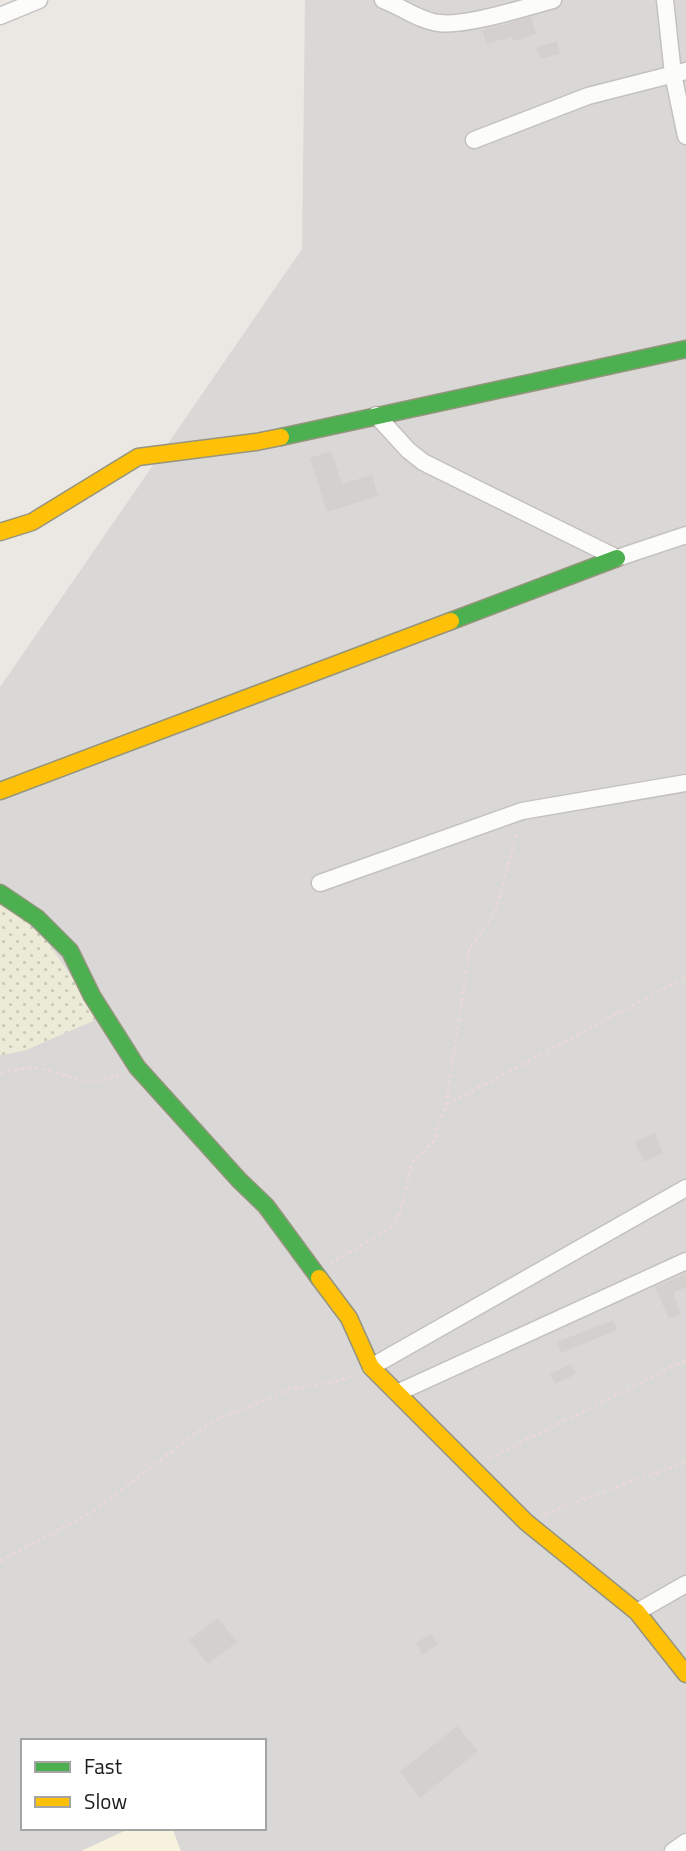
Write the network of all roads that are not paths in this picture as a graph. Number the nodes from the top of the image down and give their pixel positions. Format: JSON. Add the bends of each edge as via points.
{"nodes":[{"id":1,"x":39,"y":0,"type":"edge"},
{"id":2,"x":383,"y":0,"type":"edge"},
{"id":3,"x":553,"y":0,"type":"edge"},
{"id":4,"x":665,"y":0,"type":"edge"},
{"id":5,"x":0,"y":16,"type":"edge"},
{"id":6,"x":679,"y":73,"type":"edge"},
{"id":7,"x":686,"y":136,"type":"edge"},
{"id":8,"x":474,"y":140,"type":"dead end"},
{"id":9,"x":686,"y":349,"type":"edge"},
{"id":10,"x":376,"y":415,"type":"junction"},
{"id":11,"x":0,"y":532,"type":"edge"},
{"id":12,"x":686,"y":536,"type":"edge"},
{"id":13,"x":617,"y":558,"type":"junction"},
{"id":14,"x":686,"y":783,"type":"edge"},
{"id":15,"x":0,"y":791,"type":"edge"},
{"id":16,"x":320,"y":883,"type":"dead end"},
{"id":17,"x":0,"y":893,"type":"edge"},
{"id":18,"x":686,"y":1188,"type":"edge"},
{"id":19,"x":686,"y":1261,"type":"edge"},
{"id":20,"x":371,"y":1367,"type":"junction"},
{"id":21,"x":397,"y":1393,"type":"junction"},
{"id":22,"x":686,"y":1584,"type":"edge"},
{"id":23,"x":637,"y":1612,"type":"junction"},
{"id":24,"x":686,"y":1674,"type":"edge"},
{"id":25,"x":686,"y":1842,"type":"edge"},
{"id":26,"x":673,"y":1851,"type":"edge"}],
"edges":[{"from":1,"to":5,"type":"street"},
{"from":2,"to":3,"type":"street","via":[[428,21],[454,24]]},
{"from":4,"to":6,"type":"street"},
{"from":6,"to":7,"type":"street"},
{"from":6,"to":8,"type":"street","via":[[588,96]]},
{"from":9,"to":10,"type":"street"},
{"from":10,"to":11,"type":"street","via":[[256,442],[138,457],[32,522]]},
{"from":10,"to":13,"type":"street","via":[[423,462]]},
{"from":12,"to":13,"type":"street"},
{"from":13,"to":15,"type":"street"},
{"from":14,"to":16,"type":"street","via":[[522,811]]},
{"from":17,"to":20,"type":"street","via":[[37,918],[70,951],[137,1067],[266,1206],[349,1318]]},
{"from":18,"to":20,"type":"street"},
{"from":19,"to":21,"type":"street"},
{"from":20,"to":21,"type":"street"},
{"from":21,"to":23,"type":"street","via":[[526,1522]]},
{"from":22,"to":23,"type":"street"},
{"from":23,"to":24,"type":"street"},
{"from":25,"to":26,"type":"street"}]}
